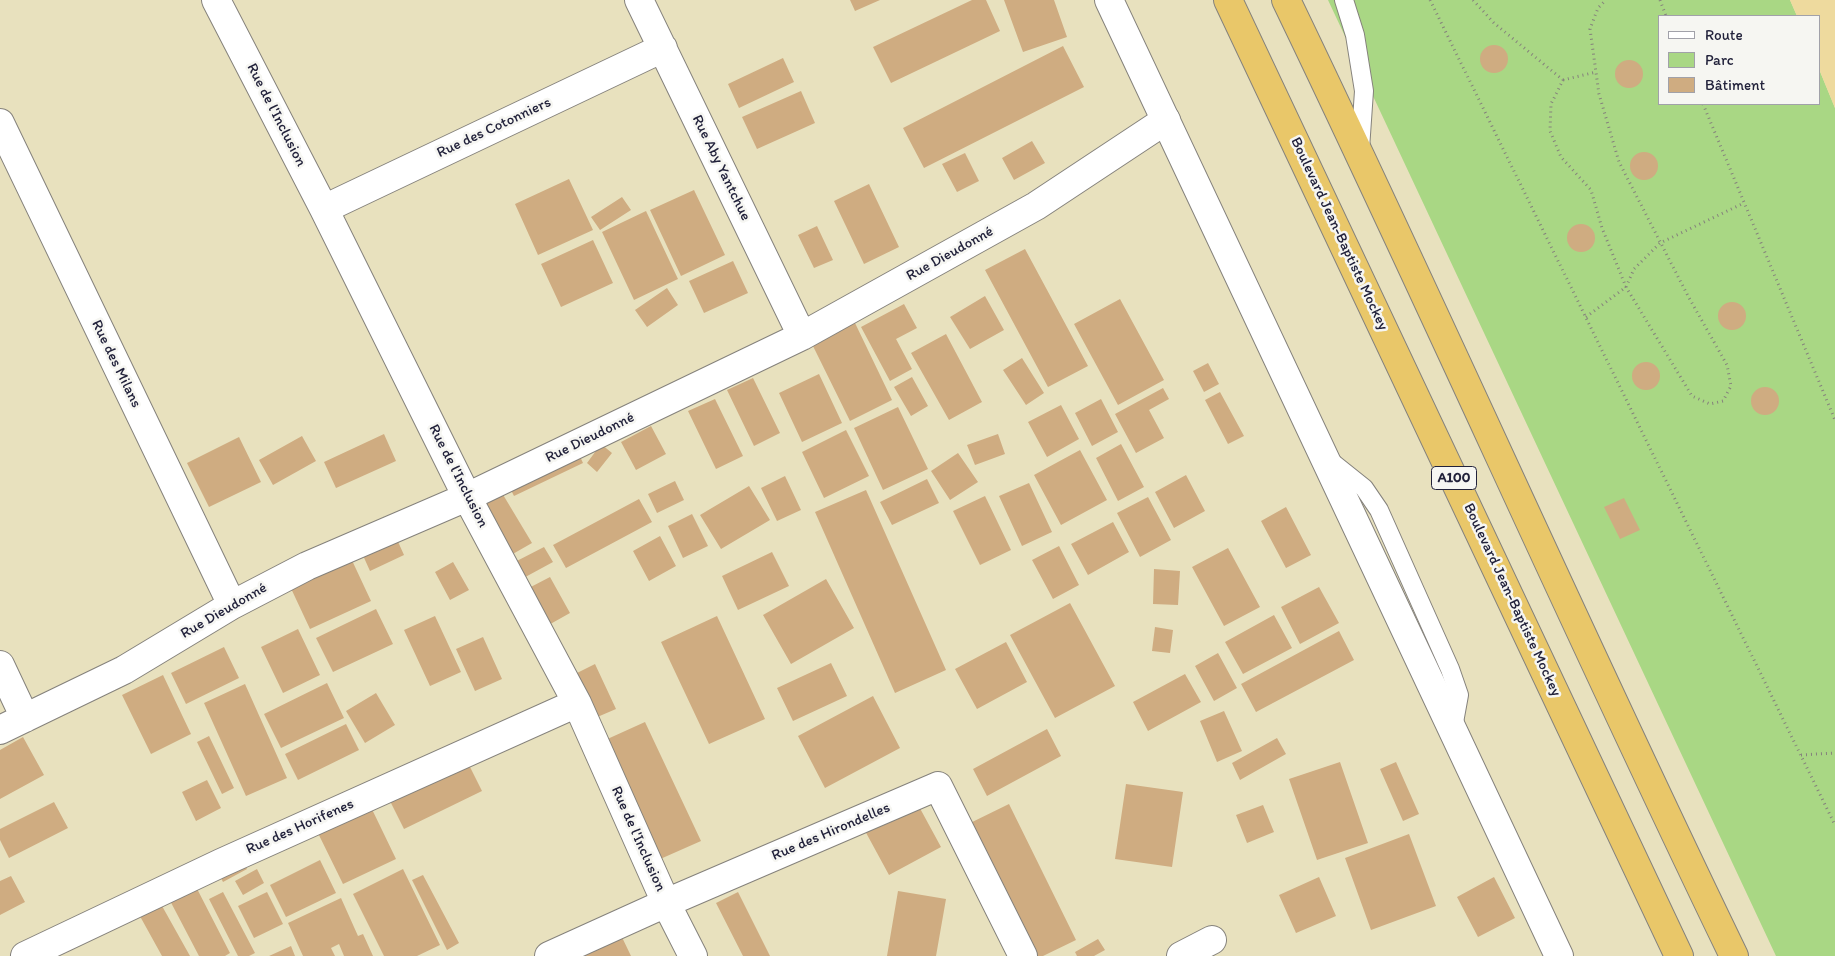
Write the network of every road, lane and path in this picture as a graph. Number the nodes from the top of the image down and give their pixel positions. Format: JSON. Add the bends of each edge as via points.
{"nodes":[{"id":1,"x":216,"y":0,"type":"edge"},
{"id":2,"x":639,"y":0,"type":"edge"},
{"id":3,"x":1109,"y":0,"type":"edge"},
{"id":4,"x":1228,"y":0,"type":"edge"},
{"id":5,"x":1286,"y":0,"type":"edge"},
{"id":6,"x":1344,"y":0,"type":"edge"},
{"id":7,"x":1430,"y":0,"type":"edge"},
{"id":8,"x":1473,"y":0,"type":"edge"},
{"id":9,"x":1606,"y":0,"type":"edge"},
{"id":10,"x":1660,"y":0,"type":"edge"},
{"id":11,"x":1666,"y":15,"type":"edge"},
{"id":12,"x":662,"y":48,"type":"junction"},
{"id":13,"x":1596,"y":72,"type":"junction"},
{"id":14,"x":1563,"y":80,"type":"junction"},
{"id":15,"x":1703,"y":105,"type":"edge"},
{"id":16,"x":1166,"y":120,"type":"junction"},
{"id":17,"x":0,"y":123,"type":"edge"},
{"id":18,"x":1359,"y":152,"type":"junction"},
{"id":19,"x":1744,"y":203,"type":"junction"},
{"id":20,"x":324,"y":208,"type":"junction"},
{"id":21,"x":1660,"y":243,"type":"junction"},
{"id":22,"x":1626,"y":287,"type":"junction"},
{"id":23,"x":1586,"y":317,"type":"junction"},
{"id":24,"x":802,"y":336,"type":"junction"},
{"id":25,"x":1835,"y":420,"type":"edge"},
{"id":26,"x":467,"y":497,"type":"junction"},
{"id":27,"x":232,"y":604,"type":"junction"},
{"id":28,"x":0,"y":665,"type":"edge"},
{"id":29,"x":577,"y":702,"type":"junction"},
{"id":30,"x":25,"y":718,"type":"junction"},
{"id":31,"x":0,"y":730,"type":"edge"},
{"id":32,"x":1835,"y":753,"type":"edge"},
{"id":33,"x":1801,"y":755,"type":"junction"},
{"id":34,"x":1835,"y":825,"type":"edge"},
{"id":35,"x":666,"y":903,"type":"junction"},
{"id":36,"x":1212,"y":940,"type":"dead end"},
{"id":37,"x":25,"y":956,"type":"edge"},
{"id":38,"x":549,"y":956,"type":"edge"},
{"id":39,"x":692,"y":956,"type":"edge"},
{"id":40,"x":1023,"y":956,"type":"edge"},
{"id":41,"x":1181,"y":956,"type":"edge"},
{"id":42,"x":1559,"y":956,"type":"edge"},
{"id":43,"x":1679,"y":956,"type":"edge"},
{"id":44,"x":1734,"y":956,"type":"edge"}],
"edges":[{"from":1,"to":20,"type":"street","name":"Rue de l'Inclusion"},
{"from":2,"to":12,"type":"street","name":"Rue Aby Yantchue"},
{"from":3,"to":16,"type":"street"},
{"from":4,"to":43,"type":"highway","name":"Boulevard Jean-Baptiste Mockey","number":"A100"},
{"from":5,"to":18,"type":"highway"},
{"from":6,"to":18,"type":"lane","via":[[1355,35],[1364,91]]},
{"from":7,"to":23,"type":"path"},
{"from":8,"to":14,"type":"path","via":[[1494,23]]},
{"from":9,"to":13,"type":"path","via":[[1598,8],[1590,29]]},
{"from":10,"to":11,"type":"path"},
{"from":12,"to":20,"type":"street","name":"Rue des Cotonniers"},
{"from":12,"to":24,"type":"street","name":"Rue Aby Yantchue"},
{"from":13,"to":14,"type":"path"},
{"from":13,"to":21,"type":"path","via":[[1599,94],[1619,162]]},
{"from":14,"to":22,"type":"path","via":[[1551,104],[1550,131],[1561,157],[1591,190],[1602,228]]},
{"from":15,"to":19,"type":"path"},
{"from":16,"to":24,"type":"street","name":"Rue Dieudonné","via":[[1036,206]]},
{"from":16,"to":42,"type":"street"},
{"from":17,"to":27,"type":"street","name":"Rue des Milans"},
{"from":18,"to":44,"type":"highway"},
{"from":19,"to":21,"type":"path"},
{"from":19,"to":25,"type":"path"},
{"from":20,"to":26,"type":"street","name":"Rue de l'Inclusion"},
{"from":21,"to":22,"type":"path","via":[[1634,269]]},
{"from":21,"to":22,"type":"path","via":[[1728,365],[1731,386],[1723,401],[1710,404],[1692,396]]},
{"from":22,"to":23,"type":"path"},
{"from":23,"to":33,"type":"path"},
{"from":24,"to":26,"type":"street","name":"Rue Dieudonné"},
{"from":26,"to":27,"type":"street","name":"Rue Dieudonné","via":[[307,566]]},
{"from":26,"to":29,"type":"street","name":"Rue de l'Inclusion"},
{"from":27,"to":30,"type":"street","name":"Rue Dieudonné","via":[[124,670]]},
{"from":28,"to":30,"type":"street"},
{"from":29,"to":35,"type":"street","name":"Rue de l'Inclusion"},
{"from":29,"to":37,"type":"street","name":"Rue des Horifenes","via":[[221,863]]},
{"from":30,"to":31,"type":"street","name":"Rue Dieudonné"},
{"from":32,"to":33,"type":"path"},
{"from":33,"to":34,"type":"path"},
{"from":35,"to":38,"type":"street","name":"Rue des Hirondelles"},
{"from":35,"to":39,"type":"street","name":"Rue de l'Inclusion"},
{"from":35,"to":40,"type":"street","name":"Rue des Hirondelles","via":[[938,786]]},
{"from":36,"to":41,"type":"street"}]}
